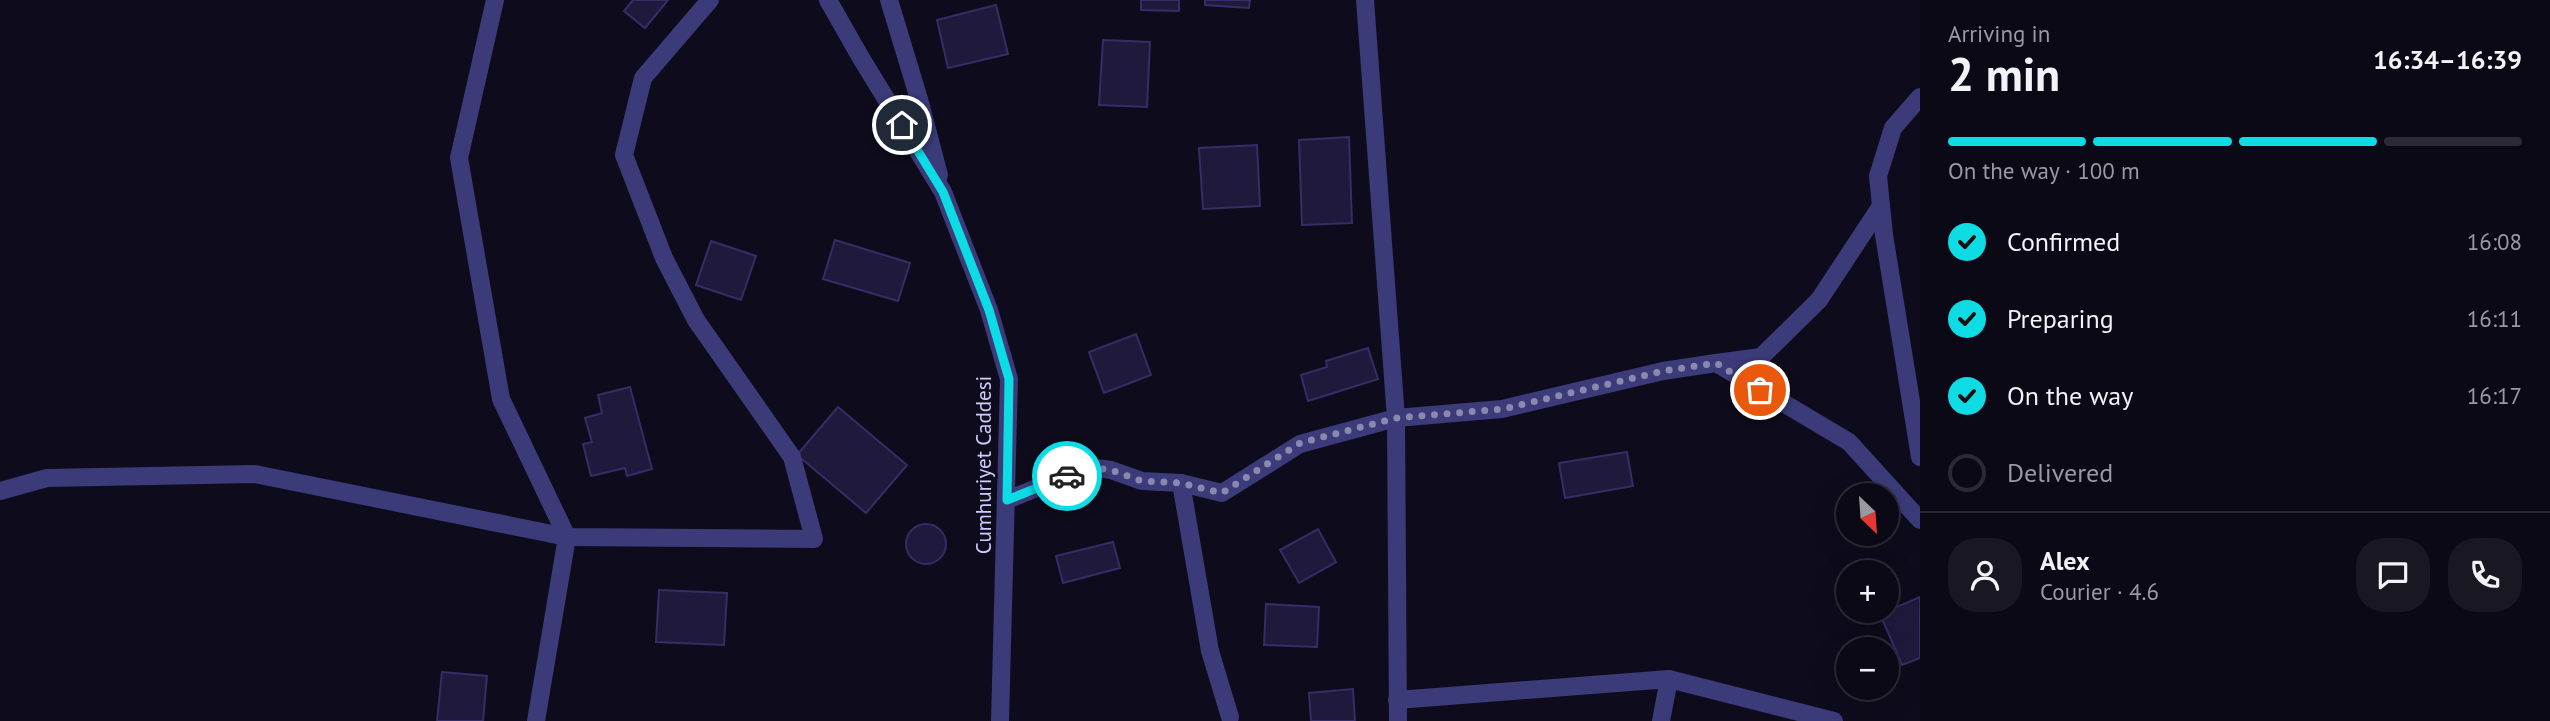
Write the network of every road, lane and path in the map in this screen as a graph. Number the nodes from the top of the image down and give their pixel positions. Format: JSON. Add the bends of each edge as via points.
{"nodes":[{"id":1,"x":495,"y":0,"type":"edge"},
{"id":2,"x":710,"y":0,"type":"edge"},
{"id":3,"x":828,"y":0,"type":"edge"},
{"id":4,"x":889,"y":0,"type":"edge"},
{"id":5,"x":1365,"y":0,"type":"edge"},
{"id":6,"x":1920,"y":97,"type":"edge"},
{"id":7,"x":943,"y":192,"type":"junction"},
{"id":8,"x":1881,"y":206,"type":"junction"},
{"id":9,"x":1716,"y":363,"type":"junction"},
{"id":10,"x":1396,"y":418,"type":"junction"},
{"id":11,"x":1920,"y":457,"type":"edge"},
{"id":12,"x":1181,"y":483,"type":"junction"},
{"id":13,"x":0,"y":491,"type":"edge"},
{"id":14,"x":1007,"y":500,"type":"junction"},
{"id":15,"x":1920,"y":520,"type":"edge"},
{"id":16,"x":567,"y":537,"type":"junction"},
{"id":17,"x":1669,"y":678,"type":"junction"},
{"id":18,"x":1397,"y":700,"type":"junction"},
{"id":19,"x":1230,"y":717,"type":"dead end"},
{"id":20,"x":536,"y":721,"type":"edge"},
{"id":21,"x":1000,"y":721,"type":"edge"},
{"id":22,"x":1398,"y":721,"type":"edge"},
{"id":23,"x":1661,"y":721,"type":"edge"},
{"id":24,"x":1834,"y":721,"type":"edge"}],
"edges":[{"from":1,"to":16,"type":"street","via":[[459,158],[500,399]]},
{"from":2,"to":16,"type":"street","via":[[643,78],[624,155],[664,258],[696,320],[792,457],[814,539]]},
{"from":3,"to":7,"type":"street","name":"Cumhuriyet Caddesi"},
{"from":4,"to":7,"type":"street"},
{"from":5,"to":10,"type":"street"},
{"from":6,"to":8,"type":"street","via":[[1893,128],[1878,176]]},
{"from":7,"to":14,"type":"street","name":"Cumhuriyet Caddesi","via":[[989,310],[1009,379]]},
{"from":8,"to":9,"type":"street","via":[[1819,300],[1761,358]]},
{"from":8,"to":11,"type":"street"},
{"from":9,"to":10,"type":"street","via":[[1503,409]]},
{"from":9,"to":15,"type":"street","via":[[1849,442]]},
{"from":10,"to":12,"type":"street","via":[[1300,443],[1222,493]]},
{"from":10,"to":18,"type":"street"},
{"from":12,"to":14,"type":"street","via":[[1142,481],[1089,467]]},
{"from":12,"to":19,"type":"street","via":[[1210,651]]},
{"from":13,"to":16,"type":"street","via":[[47,478],[255,474]]},
{"from":14,"to":21,"type":"street","name":"Cumhuriyet Caddesi"},
{"from":16,"to":20,"type":"street"},
{"from":17,"to":18,"type":"street"},
{"from":17,"to":23,"type":"street"},
{"from":17,"to":24,"type":"street"},
{"from":18,"to":22,"type":"street"}]}
